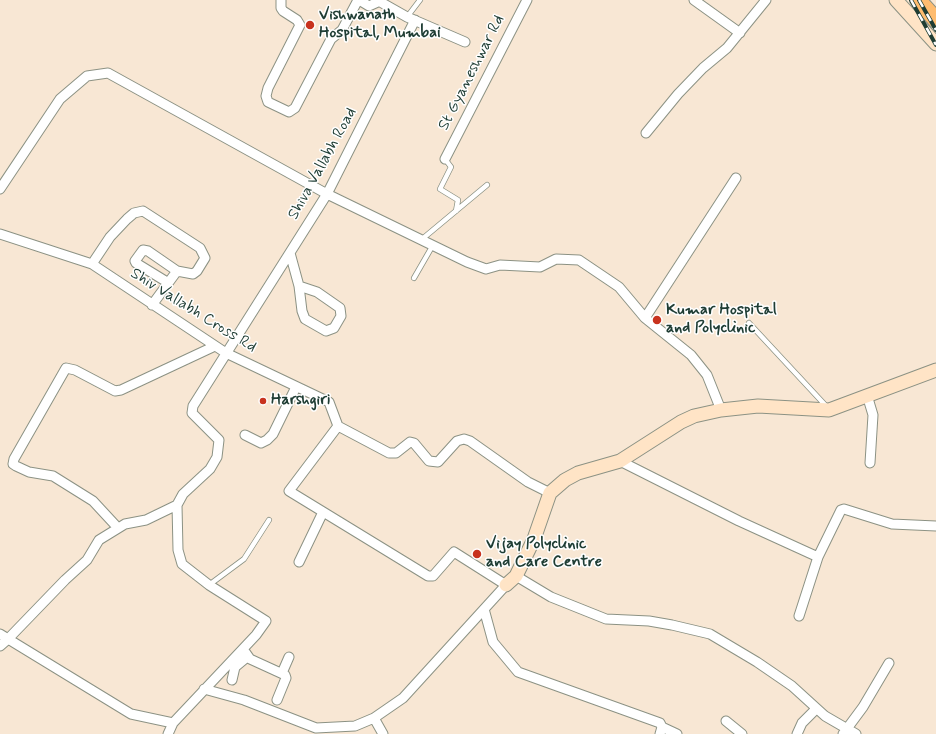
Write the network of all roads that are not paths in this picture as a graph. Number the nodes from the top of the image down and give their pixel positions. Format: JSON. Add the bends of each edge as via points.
{"nodes":[{"id":1,"x":281,"y":0,"type":"edge"},
{"id":2,"x":346,"y":0,"type":"edge"},
{"id":3,"x":420,"y":0,"type":"edge"},
{"id":4,"x":527,"y":0,"type":"edge"},
{"id":5,"x":694,"y":0,"type":"edge"},
{"id":6,"x":766,"y":0,"type":"edge"},
{"id":7,"x":896,"y":0,"type":"edge"},
{"id":8,"x":918,"y":0,"type":"edge"},
{"id":9,"x":358,"y":2,"type":"edge"},
{"id":10,"x":382,"y":2,"type":"edge"},
{"id":11,"x":411,"y":19,"type":"junction"},
{"id":12,"x":936,"y":20,"type":"edge"},
{"id":13,"x":740,"y":33,"type":"junction"},
{"id":14,"x":465,"y":42,"type":"dead end"},
{"id":15,"x":936,"y":44,"type":"edge"},
{"id":16,"x":646,"y":133,"type":"dead end"},
{"id":17,"x":445,"y":159,"type":"joint"},
{"id":18,"x":736,"y":178,"type":"dead end"},
{"id":19,"x":487,"y":185,"type":"dead end"},
{"id":20,"x":0,"y":189,"type":"edge"},
{"id":21,"x":327,"y":194,"type":"junction"},
{"id":22,"x":456,"y":211,"type":"junction"},
{"id":23,"x":0,"y":234,"type":"edge"},
{"id":24,"x":421,"y":240,"type":"junction"},
{"id":25,"x":433,"y":246,"type":"junction"},
{"id":26,"x":290,"y":253,"type":"junction"},
{"id":27,"x":92,"y":264,"type":"junction"},
{"id":28,"x":177,"y":271,"type":"junction"},
{"id":29,"x":414,"y":278,"type":"dead end"},
{"id":30,"x":167,"y":282,"type":"junction"},
{"id":31,"x":299,"y":286,"type":"junction"},
{"id":32,"x":152,"y":305,"type":"junction"},
{"id":33,"x":645,"y":318,"type":"junction"},
{"id":34,"x":749,"y":323,"type":"dead end"},
{"id":35,"x":215,"y":346,"type":"junction"},
{"id":36,"x":226,"y":353,"type":"junction"},
{"id":37,"x":936,"y":370,"type":"edge"},
{"id":38,"x":296,"y":387,"type":"junction"},
{"id":39,"x":867,"y":395,"type":"junction"},
{"id":40,"x":721,"y":410,"type":"junction"},
{"id":41,"x":829,"y":410,"type":"junction"},
{"id":42,"x":338,"y":426,"type":"junction"},
{"id":43,"x":245,"y":435,"type":"dead end"},
{"id":44,"x":620,"y":461,"type":"junction"},
{"id":45,"x":870,"y":464,"type":"dead end"},
{"id":46,"x":550,"y":494,"type":"junction"},
{"id":47,"x":177,"y":505,"type":"junction"},
{"id":48,"x":323,"y":512,"type":"junction"},
{"id":49,"x":269,"y":520,"type":"dead end"},
{"id":50,"x":936,"y":526,"type":"edge"},
{"id":51,"x":118,"y":528,"type":"junction"},
{"id":52,"x":818,"y":557,"type":"junction"},
{"id":53,"x":299,"y":562,"type":"dead end"},
{"id":54,"x":516,"y":576,"type":"junction"},
{"id":55,"x":209,"y":585,"type":"junction"},
{"id":56,"x":506,"y":585,"type":"junction"},
{"id":57,"x":484,"y":609,"type":"junction"},
{"id":58,"x":799,"y":616,"type":"dead end"},
{"id":59,"x":0,"y":634,"type":"edge"},
{"id":60,"x":8,"y":639,"type":"junction"},
{"id":61,"x":0,"y":646,"type":"edge"},
{"id":62,"x":245,"y":653,"type":"junction"},
{"id":63,"x":289,"y":657,"type":"dead end"},
{"id":64,"x":889,"y":663,"type":"dead end"},
{"id":65,"x":282,"y":673,"type":"junction"},
{"id":66,"x":232,"y":680,"type":"dead end"},
{"id":67,"x":204,"y":689,"type":"junction"},
{"id":68,"x":277,"y":700,"type":"dead end"},
{"id":69,"x":816,"y":709,"type":"junction"},
{"id":70,"x":374,"y":718,"type":"junction"},
{"id":71,"x":726,"y":721,"type":"dead end"},
{"id":72,"x":173,"y":723,"type":"junction"},
{"id":73,"x":661,"y":730,"type":"edge"},
{"id":74,"x":334,"y":731,"type":"edge"},
{"id":75,"x":845,"y":731,"type":"edge"},
{"id":76,"x":168,"y":734,"type":"edge"},
{"id":77,"x":382,"y":734,"type":"edge"},
{"id":78,"x":677,"y":734,"type":"edge"},
{"id":79,"x":742,"y":734,"type":"edge"},
{"id":80,"x":797,"y":734,"type":"edge"},
{"id":81,"x":856,"y":734,"type":"edge"}],
"edges":[{"from":1,"to":9,"type":"street","via":[[283,11],[300,25],[266,96],[268,102],[289,112],[295,108],[331,39],[342,30]]},
{"from":2,"to":9,"type":"street"},
{"from":3,"to":11,"type":"lane"},
{"from":4,"to":17,"type":"street","name":"St Gyaneshwar Rd"},
{"from":5,"to":13,"type":"street"},
{"from":6,"to":13,"type":"street"},
{"from":7,"to":15,"type":"street"},
{"from":8,"to":12,"type":"highway"},
{"from":9,"to":10,"type":"street","via":[[369,6]]},
{"from":10,"to":11,"type":"street"},
{"from":11,"to":14,"type":"street"},
{"from":11,"to":21,"type":"street","name":"Shiva Vallabh Road"},
{"from":13,"to":16,"type":"street","via":[[678,94]]},
{"from":17,"to":22,"type":"lane","via":[[451,167],[440,190],[458,200]]},
{"from":18,"to":33,"type":"street"},
{"from":19,"to":22,"type":"lane"},
{"from":20,"to":21,"type":"street","via":[[60,99],[87,76],[108,73]]},
{"from":21,"to":24,"type":"street"},
{"from":21,"to":26,"type":"street","name":"Shiva Vallabh Road"},
{"from":22,"to":24,"type":"lane"},
{"from":23,"to":27,"type":"street","name":"Shiv Vallabh Cross Rd"},
{"from":24,"to":25,"type":"street"},
{"from":25,"to":29,"type":"lane"},
{"from":25,"to":33,"type":"street","via":[[486,269],[500,265],[540,266],[556,259],[578,260],[619,287]]},
{"from":26,"to":31,"type":"street"},
{"from":26,"to":36,"type":"street","name":"Shiva Vallabh Road"},
{"from":27,"to":28,"type":"street","via":[[110,237],[127,219],[134,213],[143,211],[203,252],[205,258],[193,274]]},
{"from":27,"to":32,"type":"street","name":"Shiv Vallabh Cross Rd"},
{"from":28,"to":30,"type":"street"},
{"from":28,"to":30,"type":"street","via":[[143,250],[136,263]]},
{"from":30,"to":32,"type":"street"},
{"from":31,"to":31,"type":"street","via":[[305,319],[326,331],[334,328],[341,316],[340,308],[317,292]]},
{"from":32,"to":35,"type":"street","name":"Shiv Vallabh Cross Rd"},
{"from":33,"to":40,"type":"street","via":[[691,355],[707,375]]},
{"from":34,"to":41,"type":"lane"},
{"from":35,"to":36,"type":"street","name":"Shiv Vallabh Cross Rd"},
{"from":35,"to":51,"type":"street","via":[[115,391],[75,370],[66,368],[14,459],[13,464],[16,466],[29,472],[53,476],[87,498]]},
{"from":36,"to":38,"type":"street","name":"Shiv Vallabh Cross Rd"},
{"from":36,"to":47,"type":"street","name":"Shiva Vallabh Road","via":[[193,406],[192,414],[219,440],[217,457],[210,469],[183,494]]},
{"from":37,"to":39,"type":"street"},
{"from":38,"to":42,"type":"street","name":"Shiv Vallabh Cross Rd","via":[[329,402]]},
{"from":38,"to":43,"type":"street","via":[[268,440],[261,443]]},
{"from":39,"to":41,"type":"street"},
{"from":39,"to":45,"type":"street","via":[[873,415]]},
{"from":40,"to":41,"type":"street","via":[[758,406]]},
{"from":40,"to":44,"type":"street","via":[[694,416],[681,422]]},
{"from":42,"to":46,"type":"street","via":[[393,454],[410,442],[434,463],[438,462],[457,441],[464,439]]},
{"from":42,"to":48,"type":"street","via":[[289,491]]},
{"from":44,"to":46,"type":"street","via":[[578,473],[565,480]]},
{"from":44,"to":52,"type":"street","via":[[739,521]]},
{"from":46,"to":54,"type":"street","via":[[534,539]]},
{"from":47,"to":51,"type":"street","via":[[146,520]]},
{"from":47,"to":55,"type":"street","via":[[178,550],[182,564]]},
{"from":48,"to":53,"type":"street"},
{"from":48,"to":56,"type":"street","via":[[428,576],[433,576],[454,552]]},
{"from":49,"to":55,"type":"lane","via":[[244,559]]},
{"from":50,"to":52,"type":"street","via":[[892,524],[844,509],[839,512]]},
{"from":51,"to":60,"type":"street","via":[[99,540],[87,560]]},
{"from":52,"to":58,"type":"street"},
{"from":54,"to":56,"type":"street"},
{"from":54,"to":69,"type":"street","via":[[551,597],[606,619],[649,621],[710,634],[792,686]]},
{"from":55,"to":62,"type":"street","via":[[266,621]]},
{"from":56,"to":57,"type":"street"},
{"from":57,"to":70,"type":"street","via":[[404,698]]},
{"from":57,"to":73,"type":"street","via":[[493,642],[518,672],[660,723]]},
{"from":59,"to":60,"type":"street"},
{"from":60,"to":61,"type":"street"},
{"from":60,"to":72,"type":"street","via":[[131,714]]},
{"from":62,"to":65,"type":"street"},
{"from":62,"to":66,"type":"street","via":[[235,667]]},
{"from":62,"to":67,"type":"street"},
{"from":63,"to":65,"type":"street"},
{"from":64,"to":75,"type":"street","via":[[863,708]]},
{"from":65,"to":68,"type":"street","via":[[286,678]]},
{"from":67,"to":72,"type":"street"},
{"from":67,"to":74,"type":"street","via":[[244,700],[316,728]]},
{"from":69,"to":75,"type":"street"},
{"from":69,"to":80,"type":"street","via":[[802,723]]},
{"from":70,"to":74,"type":"street"},
{"from":70,"to":77,"type":"street"},
{"from":71,"to":79,"type":"street"},
{"from":72,"to":76,"type":"street"},
{"from":73,"to":78,"type":"street"},
{"from":75,"to":81,"type":"street"}]}
